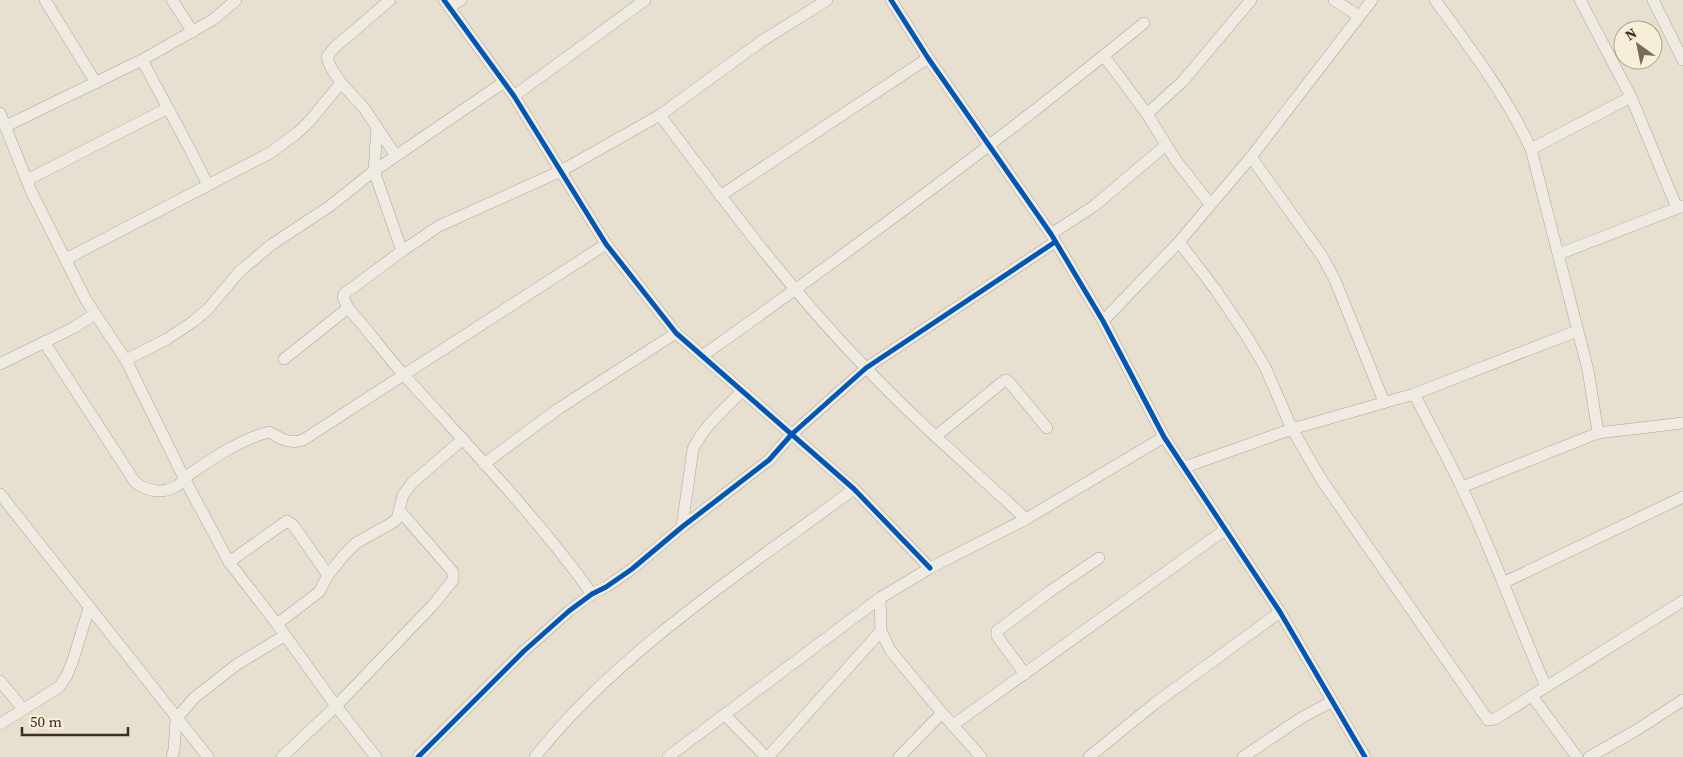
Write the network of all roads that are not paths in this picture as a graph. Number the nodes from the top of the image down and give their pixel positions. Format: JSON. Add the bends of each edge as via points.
{"nodes":[{"id":1,"x":45,"y":0,"type":"edge"},
{"id":2,"x":172,"y":0,"type":"edge"},
{"id":3,"x":236,"y":0,"type":"edge"},
{"id":4,"x":390,"y":0,"type":"edge"},
{"id":5,"x":461,"y":0,"type":"edge"},
{"id":6,"x":645,"y":0,"type":"edge"},
{"id":7,"x":827,"y":0,"type":"edge"},
{"id":8,"x":891,"y":0,"type":"edge"},
{"id":9,"x":1251,"y":0,"type":"edge"},
{"id":10,"x":1334,"y":0,"type":"edge"},
{"id":11,"x":1372,"y":0,"type":"edge"},
{"id":12,"x":1435,"y":0,"type":"edge"},
{"id":13,"x":1580,"y":0,"type":"edge"},
{"id":14,"x":1653,"y":0,"type":"edge"},
{"id":15,"x":447,"y":4,"type":"edge"},
{"id":16,"x":1359,"y":16,"type":"junction"},
{"id":17,"x":1144,"y":23,"type":"dead end"},
{"id":18,"x":192,"y":32,"type":"junction"},
{"id":19,"x":1104,"y":56,"type":"junction"},
{"id":20,"x":928,"y":58,"type":"junction"},
{"id":21,"x":142,"y":60,"type":"junction"},
{"id":22,"x":1683,"y":60,"type":"edge"},
{"id":23,"x":504,"y":82,"type":"junction"},
{"id":24,"x":96,"y":83,"type":"junction"},
{"id":25,"x":341,"y":83,"type":"junction"},
{"id":26,"x":514,"y":96,"type":"junction"},
{"id":27,"x":1631,"y":97,"type":"junction"},
{"id":28,"x":168,"y":108,"type":"junction"},
{"id":29,"x":0,"y":113,"type":"edge"},
{"id":30,"x":1147,"y":114,"type":"junction"},
{"id":31,"x":660,"y":115,"type":"junction"},
{"id":32,"x":6,"y":126,"type":"junction"},
{"id":33,"x":377,"y":127,"type":"junction"},
{"id":34,"x":990,"y":145,"type":"junction"},
{"id":35,"x":1166,"y":145,"type":"junction"},
{"id":36,"x":1531,"y":149,"type":"junction"},
{"id":37,"x":396,"y":156,"type":"junction"},
{"id":38,"x":1252,"y":157,"type":"junction"},
{"id":39,"x":561,"y":170,"type":"junction"},
{"id":40,"x":374,"y":171,"type":"junction"},
{"id":41,"x":27,"y":180,"type":"junction"},
{"id":42,"x":208,"y":185,"type":"junction"},
{"id":43,"x":720,"y":196,"type":"junction"},
{"id":44,"x":1210,"y":204,"type":"junction"},
{"id":45,"x":1680,"y":207,"type":"edge"},
{"id":46,"x":1053,"y":238,"type":"junction"},
{"id":47,"x":1179,"y":242,"type":"junction"},
{"id":48,"x":606,"y":244,"type":"junction"},
{"id":49,"x":402,"y":251,"type":"junction"},
{"id":50,"x":1559,"y":254,"type":"junction"},
{"id":51,"x":66,"y":259,"type":"junction"},
{"id":52,"x":796,"y":290,"type":"junction"},
{"id":53,"x":348,"y":308,"type":"junction"},
{"id":54,"x":94,"y":314,"type":"junction"},
{"id":55,"x":1103,"y":321,"type":"junction"},
{"id":56,"x":1577,"y":332,"type":"junction"},
{"id":57,"x":676,"y":334,"type":"junction"},
{"id":58,"x":44,"y":342,"type":"junction"},
{"id":59,"x":702,"y":356,"type":"junction"},
{"id":60,"x":284,"y":359,"type":"dead end"},
{"id":61,"x":126,"y":360,"type":"junction"},
{"id":62,"x":0,"y":364,"type":"edge"},
{"id":63,"x":866,"y":368,"type":"junction"},
{"id":64,"x":404,"y":375,"type":"junction"},
{"id":65,"x":742,"y":390,"type":"junction"},
{"id":66,"x":1414,"y":394,"type":"junction"},
{"id":67,"x":1384,"y":402,"type":"junction"},
{"id":68,"x":1683,"y":423,"type":"edge"},
{"id":69,"x":1047,"y":428,"type":"dead end"},
{"id":70,"x":1292,"y":429,"type":"junction"},
{"id":71,"x":1598,"y":433,"type":"junction"},
{"id":72,"x":792,"y":434,"type":"junction"},
{"id":73,"x":936,"y":436,"type":"junction"},
{"id":74,"x":1164,"y":437,"type":"junction"},
{"id":75,"x":463,"y":439,"type":"junction"},
{"id":76,"x":484,"y":464,"type":"junction"},
{"id":77,"x":1186,"y":467,"type":"junction"},
{"id":78,"x":184,"y":478,"type":"junction"},
{"id":79,"x":1462,"y":487,"type":"junction"},
{"id":80,"x":854,"y":489,"type":"junction"},
{"id":81,"x":0,"y":494,"type":"edge"},
{"id":82,"x":1683,"y":497,"type":"edge"},
{"id":83,"x":400,"y":511,"type":"junction"},
{"id":84,"x":1026,"y":520,"type":"junction"},
{"id":85,"x":682,"y":527,"type":"junction"},
{"id":86,"x":1226,"y":529,"type":"junction"},
{"id":87,"x":1099,"y":558,"type":"dead end"},
{"id":88,"x":229,"y":562,"type":"junction"},
{"id":89,"x":930,"y":568,"type":"junction"},
{"id":90,"x":328,"y":575,"type":"junction"},
{"id":91,"x":1503,"y":583,"type":"junction"},
{"id":92,"x":592,"y":594,"type":"junction"},
{"id":93,"x":880,"y":598,"type":"junction"},
{"id":94,"x":1683,"y":601,"type":"edge"},
{"id":95,"x":89,"y":608,"type":"junction"},
{"id":96,"x":1280,"y":612,"type":"junction"},
{"id":97,"x":277,"y":624,"type":"junction"},
{"id":98,"x":881,"y":631,"type":"junction"},
{"id":99,"x":284,"y":636,"type":"junction"},
{"id":100,"x":1025,"y":674,"type":"junction"},
{"id":101,"x":0,"y":681,"type":"edge"},
{"id":102,"x":1546,"y":687,"type":"junction"},
{"id":103,"x":1532,"y":696,"type":"junction"},
{"id":104,"x":1683,"y":700,"type":"edge"},
{"id":105,"x":1331,"y":702,"type":"junction"},
{"id":106,"x":336,"y":706,"type":"junction"},
{"id":107,"x":23,"y":709,"type":"junction"},
{"id":108,"x":942,"y":713,"type":"junction"},
{"id":109,"x":725,"y":715,"type":"junction"},
{"id":110,"x":176,"y":719,"type":"junction"},
{"id":111,"x":0,"y":724,"type":"edge"},
{"id":112,"x":954,"y":725,"type":"junction"},
{"id":113,"x":172,"y":757,"type":"edge"},
{"id":114,"x":208,"y":757,"type":"edge"},
{"id":115,"x":282,"y":757,"type":"edge"},
{"id":116,"x":376,"y":757,"type":"edge"},
{"id":117,"x":418,"y":757,"type":"edge"},
{"id":118,"x":535,"y":757,"type":"edge"},
{"id":119,"x":668,"y":757,"type":"edge"},
{"id":120,"x":767,"y":757,"type":"edge"},
{"id":121,"x":899,"y":757,"type":"edge"},
{"id":122,"x":981,"y":757,"type":"edge"},
{"id":123,"x":1089,"y":757,"type":"edge"},
{"id":124,"x":1243,"y":757,"type":"edge"},
{"id":125,"x":1364,"y":757,"type":"edge"},
{"id":126,"x":1577,"y":757,"type":"edge"},
{"id":127,"x":1589,"y":757,"type":"edge"}],
"edges":[{"from":1,"to":24,"type":"street"},
{"from":2,"to":18,"type":"street"},
{"from":3,"to":18,"type":"street"},
{"from":4,"to":25,"type":"street","via":[[334,47],[327,57]]},
{"from":5,"to":15,"type":"street"},
{"from":6,"to":26,"type":"street"},
{"from":7,"to":31,"type":"street","via":[[759,43]]},
{"from":8,"to":20,"type":"street"},
{"from":9,"to":30,"type":"street","via":[[1183,80]]},
{"from":10,"to":16,"type":"street"},
{"from":11,"to":16,"type":"street"},
{"from":12,"to":36,"type":"street","via":[[1518,120]]},
{"from":13,"to":27,"type":"street"},
{"from":14,"to":22,"type":"street"},
{"from":15,"to":23,"type":"street"},
{"from":16,"to":38,"type":"street"},
{"from":17,"to":19,"type":"street"},
{"from":18,"to":21,"type":"street"},
{"from":19,"to":30,"type":"street"},
{"from":19,"to":34,"type":"street"},
{"from":20,"to":34,"type":"street"},
{"from":20,"to":43,"type":"street"},
{"from":21,"to":24,"type":"street"},
{"from":21,"to":28,"type":"street"},
{"from":23,"to":26,"type":"street"},
{"from":23,"to":37,"type":"street"},
{"from":24,"to":32,"type":"street"},
{"from":25,"to":33,"type":"street"},
{"from":25,"to":42,"type":"street","via":[[298,133],[270,153]]},
{"from":26,"to":39,"type":"street"},
{"from":27,"to":36,"type":"street"},
{"from":27,"to":45,"type":"street"},
{"from":28,"to":41,"type":"street"},
{"from":28,"to":42,"type":"street"},
{"from":29,"to":32,"type":"street"},
{"from":30,"to":35,"type":"street"},
{"from":31,"to":39,"type":"street"},
{"from":31,"to":43,"type":"street"},
{"from":32,"to":41,"type":"street"},
{"from":33,"to":37,"type":"street"},
{"from":33,"to":40,"type":"street"},
{"from":34,"to":46,"type":"street"},
{"from":34,"to":52,"type":"street"},
{"from":35,"to":44,"type":"street"},
{"from":35,"to":46,"type":"street"},
{"from":36,"to":50,"type":"street"},
{"from":37,"to":40,"type":"street"},
{"from":38,"to":44,"type":"street"},
{"from":38,"to":67,"type":"street","via":[[1322,256],[1335,280]]},
{"from":39,"to":48,"type":"street"},
{"from":39,"to":49,"type":"street","via":[[439,226]]},
{"from":40,"to":49,"type":"street"},
{"from":40,"to":61,"type":"street","via":[[330,206],[271,245],[240,272],[194,321]]},
{"from":41,"to":51,"type":"street"},
{"from":42,"to":51,"type":"street"},
{"from":43,"to":52,"type":"street"},
{"from":44,"to":47,"type":"street"},
{"from":45,"to":50,"type":"street"},
{"from":46,"to":55,"type":"street"},
{"from":46,"to":63,"type":"street"},
{"from":47,"to":55,"type":"street"},
{"from":47,"to":70,"type":"street","via":[[1246,335],[1265,367]]},
{"from":48,"to":57,"type":"street"},
{"from":48,"to":64,"type":"street"},
{"from":49,"to":53,"type":"street","via":[[342,296]]},
{"from":50,"to":56,"type":"street"},
{"from":51,"to":54,"type":"street"},
{"from":52,"to":59,"type":"street"},
{"from":52,"to":63,"type":"street"},
{"from":53,"to":60,"type":"street"},
{"from":53,"to":64,"type":"street"},
{"from":54,"to":58,"type":"street"},
{"from":54,"to":61,"type":"street"},
{"from":55,"to":74,"type":"street"},
{"from":56,"to":66,"type":"street"},
{"from":56,"to":71,"type":"street","via":[[1588,370]]},
{"from":57,"to":59,"type":"street"},
{"from":57,"to":76,"type":"street","via":[[558,409]]},
{"from":58,"to":62,"type":"street"},
{"from":58,"to":78,"type":"street","via":[[135,482],[155,491],[176,486]]},
{"from":59,"to":65,"type":"street"},
{"from":61,"to":78,"type":"street"},
{"from":63,"to":72,"type":"street"},
{"from":63,"to":73,"type":"street"},
{"from":64,"to":75,"type":"street"},
{"from":64,"to":78,"type":"street","via":[[303,440],[284,441],[269,432],[257,435]]},
{"from":65,"to":72,"type":"street"},
{"from":65,"to":85,"type":"street","via":[[698,439],[693,449]]},
{"from":66,"to":67,"type":"street"},
{"from":66,"to":79,"type":"street"},
{"from":67,"to":70,"type":"street"},
{"from":68,"to":71,"type":"street"},
{"from":69,"to":73,"type":"street","via":[[1005,380]]},
{"from":70,"to":77,"type":"street"},
{"from":70,"to":103,"type":"street","via":[[1336,501],[1486,718],[1493,720]]},
{"from":71,"to":79,"type":"street"},
{"from":72,"to":80,"type":"street"},
{"from":72,"to":85,"type":"street","via":[[769,460]]},
{"from":73,"to":84,"type":"street"},
{"from":74,"to":77,"type":"street"},
{"from":74,"to":84,"type":"street"},
{"from":75,"to":76,"type":"street"},
{"from":75,"to":83,"type":"street","via":[[412,483],[403,495]]},
{"from":76,"to":92,"type":"street"},
{"from":77,"to":86,"type":"street"},
{"from":78,"to":88,"type":"street"},
{"from":79,"to":91,"type":"street"},
{"from":80,"to":89,"type":"street"},
{"from":80,"to":118,"type":"street","via":[[654,640],[604,683]]},
{"from":81,"to":95,"type":"street"},
{"from":82,"to":91,"type":"street"},
{"from":83,"to":90,"type":"street","via":[[390,524],[356,543]]},
{"from":83,"to":106,"type":"street","via":[[453,572],[454,580]]},
{"from":84,"to":89,"type":"street"},
{"from":85,"to":92,"type":"street","via":[[632,569]]},
{"from":86,"to":96,"type":"street"},
{"from":86,"to":100,"type":"street"},
{"from":87,"to":100,"type":"street","via":[[997,631],[997,636]]},
{"from":88,"to":90,"type":"street","via":[[287,521]]},
{"from":88,"to":97,"type":"street"},
{"from":89,"to":93,"type":"street"},
{"from":90,"to":97,"type":"street","via":[[319,592]]},
{"from":91,"to":102,"type":"street"},
{"from":92,"to":117,"type":"street","via":[[524,650]]},
{"from":93,"to":98,"type":"street"},
{"from":93,"to":109,"type":"street"},
{"from":94,"to":102,"type":"street"},
{"from":95,"to":107,"type":"street","via":[[68,675],[59,687]]},
{"from":95,"to":110,"type":"street"},
{"from":96,"to":105,"type":"street"},
{"from":96,"to":123,"type":"street","via":[[1154,704]]},
{"from":97,"to":99,"type":"street"},
{"from":98,"to":108,"type":"street","via":[[890,650]]},
{"from":98,"to":120,"type":"street"},
{"from":99,"to":106,"type":"street"},
{"from":99,"to":110,"type":"street","via":[[229,671],[194,698]]},
{"from":100,"to":112,"type":"street"},
{"from":101,"to":107,"type":"street"},
{"from":102,"to":103,"type":"street"},
{"from":103,"to":126,"type":"street"},
{"from":104,"to":127,"type":"street"},
{"from":105,"to":124,"type":"street"},
{"from":105,"to":125,"type":"street"},
{"from":106,"to":115,"type":"street"},
{"from":106,"to":116,"type":"street"},
{"from":107,"to":111,"type":"street"},
{"from":108,"to":112,"type":"street"},
{"from":108,"to":121,"type":"street"},
{"from":109,"to":119,"type":"street"},
{"from":109,"to":120,"type":"street"},
{"from":110,"to":113,"type":"street"},
{"from":110,"to":114,"type":"street"},
{"from":112,"to":122,"type":"street"}]}
